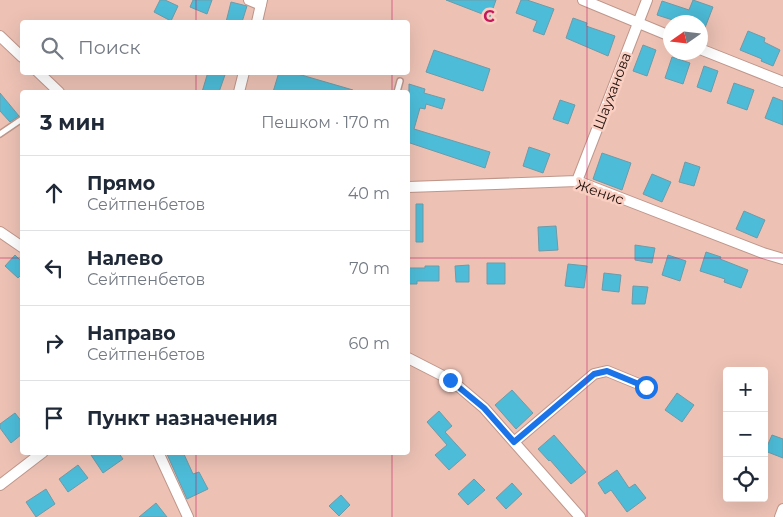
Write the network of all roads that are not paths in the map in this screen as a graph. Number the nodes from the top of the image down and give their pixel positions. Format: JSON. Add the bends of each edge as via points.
{"nodes":[{"id":1,"x":249,"y":0,"type":"edge"},
{"id":2,"x":583,"y":0,"type":"edge"},
{"id":3,"x":647,"y":0,"type":"edge"},
{"id":4,"x":262,"y":3,"type":"edge"},
{"id":5,"x":258,"y":20,"type":"edge"},
{"id":6,"x":639,"y":23,"type":"junction"},
{"id":7,"x":663,"y":33,"type":"edge"},
{"id":8,"x":0,"y":36,"type":"edge"},
{"id":9,"x":708,"y":51,"type":"edge"},
{"id":10,"x":20,"y":55,"type":"edge"},
{"id":11,"x":41,"y":75,"type":"edge"},
{"id":12,"x":243,"y":75,"type":"edge"},
{"id":13,"x":400,"y":81,"type":"dead end"},
{"id":14,"x":783,"y":82,"type":"edge"},
{"id":15,"x":57,"y":90,"type":"edge"},
{"id":16,"x":239,"y":90,"type":"edge"},
{"id":17,"x":398,"y":90,"type":"edge"},
{"id":18,"x":20,"y":120,"type":"edge"},
{"id":19,"x":0,"y":134,"type":"edge"},
{"id":20,"x":577,"y":181,"type":"junction"},
{"id":21,"x":410,"y":187,"type":"edge"},
{"id":22,"x":0,"y":232,"type":"edge"},
{"id":23,"x":20,"y":246,"type":"edge"},
{"id":24,"x":783,"y":259,"type":"edge"},
{"id":25,"x":410,"y":359,"type":"edge"},
{"id":26,"x":646,"y":387,"type":"dead end"},
{"id":27,"x":514,"y":442,"type":"junction"},
{"id":28,"x":39,"y":455,"type":"edge"},
{"id":29,"x":159,"y":455,"type":"edge"},
{"id":30,"x":0,"y":485,"type":"edge"},
{"id":31,"x":783,"y":509,"type":"edge"},
{"id":32,"x":188,"y":517,"type":"edge"},
{"id":33,"x":580,"y":517,"type":"edge"},
{"id":34,"x":780,"y":517,"type":"edge"}],
"edges":[{"from":1,"to":4,"type":"street"},
{"from":2,"to":6,"type":"street"},
{"from":3,"to":6,"type":"street","name":"Шауханова"},
{"from":4,"to":5,"type":"street"},
{"from":6,"to":7,"type":"street"},
{"from":6,"to":20,"type":"street","name":"Шауханова"},
{"from":8,"to":10,"type":"street"},
{"from":9,"to":14,"type":"street"},
{"from":11,"to":15,"type":"street"},
{"from":12,"to":16,"type":"street"},
{"from":13,"to":17,"type":"lane"},
{"from":18,"to":19,"type":"lane"},
{"from":20,"to":21,"type":"street","name":"Женис"},
{"from":20,"to":24,"type":"street","name":"Женис"},
{"from":22,"to":23,"type":"street"},
{"from":25,"to":27,"type":"street","via":[[450,380],[484,408]]},
{"from":26,"to":27,"type":"street","via":[[607,371],[594,374]]},
{"from":27,"to":33,"type":"street"},
{"from":28,"to":30,"type":"street"},
{"from":29,"to":32,"type":"street"},
{"from":31,"to":34,"type":"street"}]}
